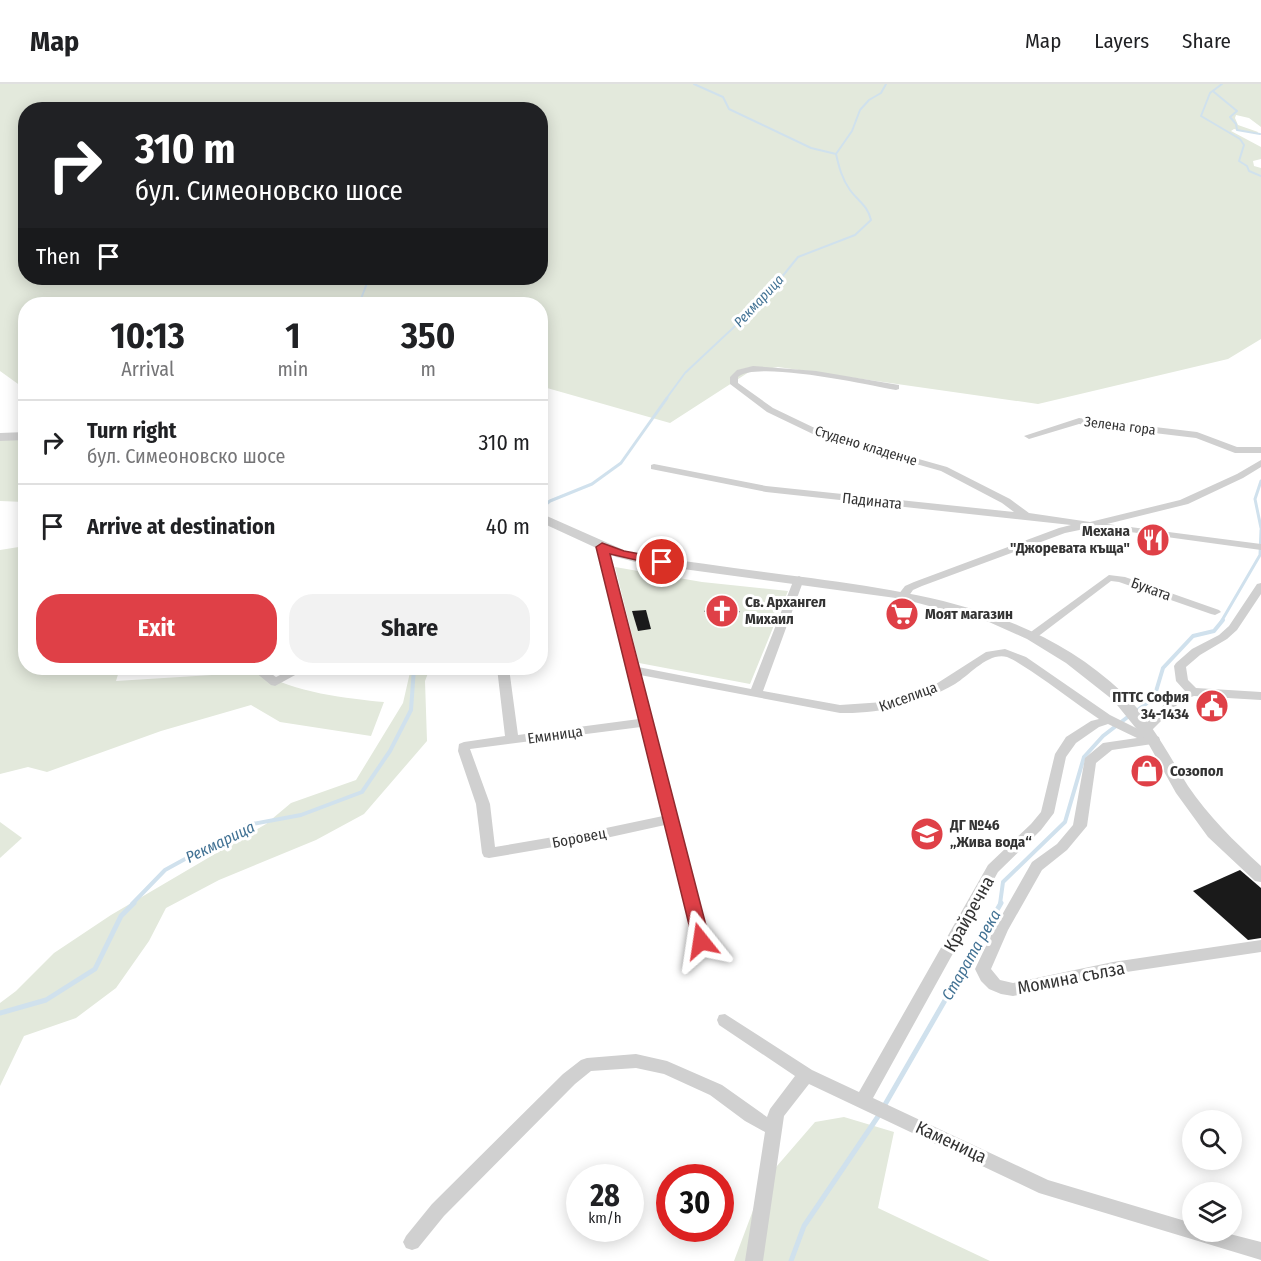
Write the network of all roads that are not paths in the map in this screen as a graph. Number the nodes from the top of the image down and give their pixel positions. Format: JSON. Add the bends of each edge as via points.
{"nodes":[{"id":1,"x":896,"y":387,"type":"dead end"},
{"id":2,"x":18,"y":436,"type":"edge"},
{"id":3,"x":1029,"y":436,"type":"dead end"},
{"id":4,"x":0,"y":437,"type":"edge"},
{"id":5,"x":1261,"y":450,"type":"edge"},
{"id":6,"x":1261,"y":463,"type":"edge"},
{"id":7,"x":654,"y":467,"type":"dead end"},
{"id":8,"x":1026,"y":516,"type":"junction"},
{"id":9,"x":548,"y":521,"type":"edge"},
{"id":10,"x":1090,"y":525,"type":"junction"},
{"id":11,"x":602,"y":547,"type":"junction"},
{"id":12,"x":1261,"y":547,"type":"edge"},
{"id":13,"x":799,"y":579,"type":"junction"},
{"id":14,"x":1261,"y":586,"type":"edge"},
{"id":15,"x":904,"y":595,"type":"junction"},
{"id":16,"x":1215,"y":612,"type":"dead end"},
{"id":17,"x":1032,"y":636,"type":"junction"},
{"id":18,"x":632,"y":670,"type":"junction"},
{"id":19,"x":266,"y":675,"type":"edge"},
{"id":20,"x":288,"y":675,"type":"edge"},
{"id":21,"x":504,"y":675,"type":"edge"},
{"id":22,"x":756,"y":692,"type":"junction"},
{"id":23,"x":1193,"y":692,"type":"junction"},
{"id":24,"x":1261,"y":696,"type":"edge"},
{"id":25,"x":1110,"y":720,"type":"junction"},
{"id":26,"x":646,"y":722,"type":"junction"},
{"id":27,"x":1144,"y":732,"type":"junction"},
{"id":28,"x":512,"y":741,"type":"junction"},
{"id":29,"x":669,"y":819,"type":"junction"},
{"id":30,"x":489,"y":853,"type":"joint"},
{"id":31,"x":1261,"y":876,"type":"edge"},
{"id":32,"x":701,"y":941,"type":"dead end"},
{"id":33,"x":1261,"y":945,"type":"edge"},
{"id":34,"x":725,"y":1020,"type":"dead end"},
{"id":35,"x":806,"y":1075,"type":"junction"},
{"id":36,"x":863,"y":1100,"type":"junction"},
{"id":37,"x":774,"y":1129,"type":"junction"},
{"id":38,"x":1182,"y":1228,"type":"edge"},
{"id":39,"x":412,"y":1242,"type":"dead end"},
{"id":40,"x":1230,"y":1242,"type":"edge"},
{"id":41,"x":1261,"y":1251,"type":"edge"},
{"id":42,"x":754,"y":1261,"type":"edge"}],
"edges":[{"from":1,"to":8,"type":"street","name":"Студено кладенче","via":[[759,368],[741,371],[734,377],[735,384],[748,396],[780,415],[820,434],[944,469],[1006,501]]},
{"from":2,"to":4,"type":"street"},
{"from":3,"to":5,"type":"street","name":"Зелена гора","via":[[1079,421],[1213,439],[1245,454]]},
{"from":6,"to":10,"type":"street","via":[[1184,502]]},
{"from":7,"to":8,"type":"street","name":"Падината","via":[[765,489]]},
{"from":8,"to":10,"type":"street","name":"Падината"},
{"from":9,"to":11,"type":"street"},
{"from":10,"to":12,"type":"street","name":"Падината"},
{"from":10,"to":15,"type":"street","via":[[1063,530],[918,584]]},
{"from":11,"to":13,"type":"street","via":[[644,560]]},
{"from":11,"to":18,"type":"street"},
{"from":13,"to":15,"type":"street"},
{"from":13,"to":22,"type":"street"},
{"from":14,"to":23,"type":"street","via":[[1233,628],[1180,666],[1182,681]]},
{"from":15,"to":17,"type":"street","via":[[993,619]]},
{"from":16,"to":17,"type":"street","name":"Буката","via":[[1109,578]]},
{"from":17,"to":27,"type":"street","via":[[1090,673],[1118,697]]},
{"from":18,"to":22,"type":"street","name":"Киселица"},
{"from":18,"to":26,"type":"street"},
{"from":19,"to":20,"type":"street","via":[[275,682]]},
{"from":21,"to":28,"type":"street"},
{"from":22,"to":25,"type":"street","name":"Киселица","via":[[861,711],[880,708],[953,680],[994,653],[1006,653]]},
{"from":23,"to":24,"type":"street"},
{"from":23,"to":27,"type":"street","via":[[1178,697]]},
{"from":25,"to":27,"type":"street","name":"Киселица"},
{"from":25,"to":36,"type":"street","name":"Крайречна","via":[[1095,724],[1071,740],[1060,757],[1047,813],[993,869]]},
{"from":26,"to":28,"type":"street","name":"Еминица"},
{"from":26,"to":29,"type":"street"},
{"from":27,"to":31,"type":"street","via":[[1214,834]]},
{"from":27,"to":33,"type":"street","name":"Момина сълза","via":[[1108,746],[1090,761],[1080,826],[1062,847],[1037,866],[983,969],[987,979],[1007,989],[1024,988],[1064,977]]},
{"from":28,"to":30,"type":"street","name":"Еминица","via":[[464,747],[483,804]]},
{"from":29,"to":30,"type":"street","name":"Боровец"},
{"from":29,"to":32,"type":"street"},
{"from":34,"to":35,"type":"street","name":"Каменица"},
{"from":35,"to":36,"type":"street","name":"Каменица"},
{"from":35,"to":37,"type":"street","via":[[776,1114]]},
{"from":36,"to":38,"type":"street","name":"Каменица","via":[[1045,1187]]},
{"from":37,"to":39,"type":"street","via":[[716,1090],[667,1068],[636,1061],[587,1065],[446,1202]]},
{"from":37,"to":42,"type":"street"},
{"from":40,"to":41,"type":"street","name":"Каменица"}]}
